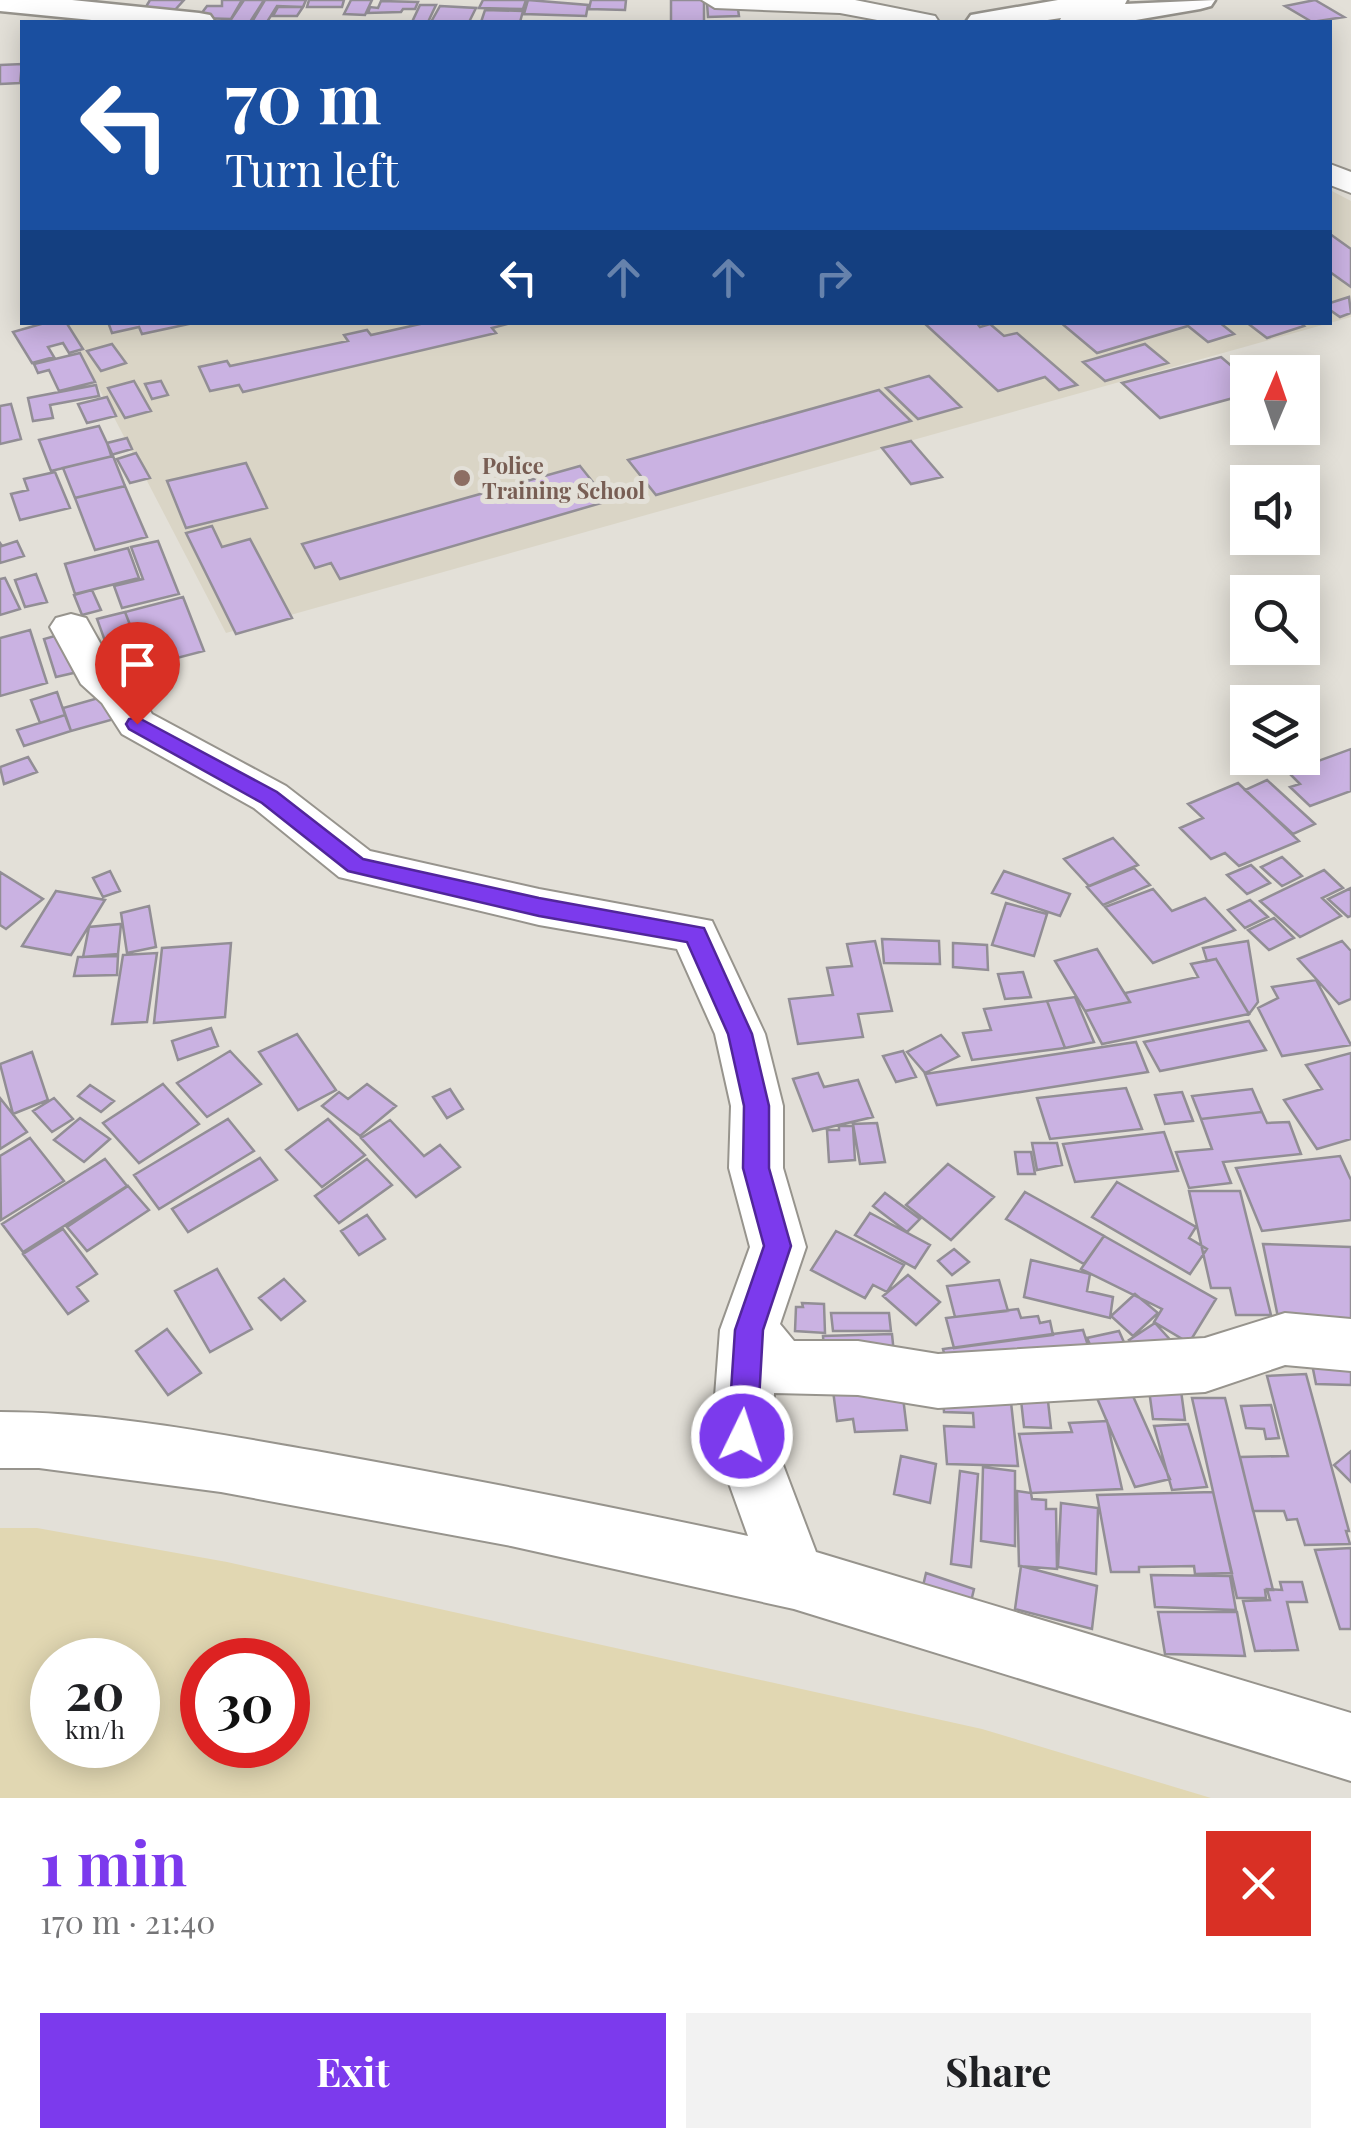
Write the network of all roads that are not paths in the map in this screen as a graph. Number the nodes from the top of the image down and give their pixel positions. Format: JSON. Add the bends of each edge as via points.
{"nodes":[{"id":1,"x":714,"y":0,"type":"edge"},
{"id":2,"x":1112,"y":0,"type":"edge"},
{"id":3,"x":1200,"y":0,"type":"edge"},
{"id":4,"x":0,"y":2,"type":"edge"},
{"id":5,"x":838,"y":3,"type":"edge"},
{"id":6,"x":0,"y":15,"type":"edge"},
{"id":7,"x":1045,"y":18,"type":"edge"},
{"id":8,"x":47,"y":20,"type":"edge"},
{"id":9,"x":179,"y":20,"type":"edge"},
{"id":10,"x":917,"y":20,"type":"edge"},
{"id":11,"x":1014,"y":20,"type":"edge"},
{"id":12,"x":1083,"y":20,"type":"edge"},
{"id":13,"x":72,"y":627,"type":"dead end"},
{"id":14,"x":749,"y":1330,"type":"junction"},
{"id":15,"x":1351,"y":1345,"type":"edge"},
{"id":16,"x":0,"y":1440,"type":"edge"},
{"id":17,"x":794,"y":1577,"type":"junction"},
{"id":18,"x":1351,"y":1747,"type":"edge"}],
"edges":[{"from":1,"to":5,"type":"street"},
{"from":2,"to":7,"type":"main road"},
{"from":3,"to":12,"type":"main road"},
{"from":4,"to":9,"type":"main road"},
{"from":5,"to":10,"type":"street"},
{"from":6,"to":8,"type":"main road"},
{"from":7,"to":11,"type":"main road"},
{"from":13,"to":14,"type":"street","via":[[96,674],[137,724],[270,798],[356,865],[696,934],[740,1034],[757,1106],[756,1168],[778,1246]]},
{"from":14,"to":15,"type":"street","via":[[780,1368],[858,1368],[938,1381],[1205,1365],[1285,1338]]},
{"from":14,"to":17,"type":"street","via":[[742,1436]]},
{"from":16,"to":17,"type":"street","via":[[221,1463]]},
{"from":17,"to":18,"type":"street"}]}
